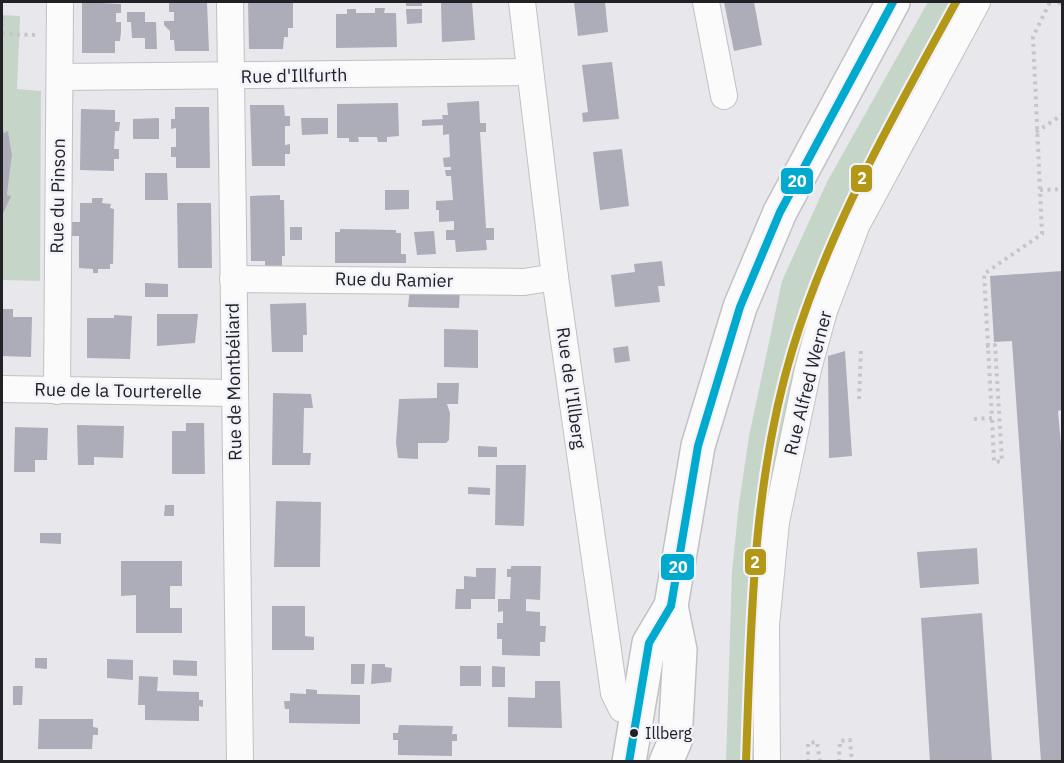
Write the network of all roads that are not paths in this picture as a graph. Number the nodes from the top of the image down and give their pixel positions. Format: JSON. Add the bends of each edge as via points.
{"nodes":[{"id":1,"x":60,"y":2,"type":"edge"},
{"id":2,"x":230,"y":2,"type":"edge"},
{"id":3,"x":522,"y":2,"type":"edge"},
{"id":4,"x":706,"y":2,"type":"edge"},
{"id":5,"x":893,"y":2,"type":"edge"},
{"id":6,"x":977,"y":2,"type":"edge"},
{"id":7,"x":528,"y":72,"type":"junction"},
{"id":8,"x":60,"y":77,"type":"junction"},
{"id":9,"x":230,"y":77,"type":"junction"},
{"id":10,"x":724,"y":96,"type":"dead end"},
{"id":11,"x":555,"y":277,"type":"junction"},
{"id":12,"x":233,"y":279,"type":"junction"},
{"id":13,"x":2,"y":389,"type":"edge"},
{"id":14,"x":57,"y":391,"type":"junction"},
{"id":15,"x":234,"y":393,"type":"junction"},
{"id":16,"x":671,"y":606,"type":"junction"},
{"id":17,"x":637,"y":713,"type":"junction"},
{"id":18,"x":240,"y":762,"type":"edge"},
{"id":19,"x":629,"y":762,"type":"edge"},
{"id":20,"x":665,"y":762,"type":"edge"},
{"id":21,"x":766,"y":762,"type":"edge"}],
"edges":[{"from":1,"to":8,"type":"street","name":"Rue du Pinson"},
{"from":2,"to":9,"type":"street","name":"Rue de Montbéliard"},
{"from":3,"to":7,"type":"street","name":"Rue de l'Illberg"},
{"from":4,"to":10,"type":"street"},
{"from":5,"to":16,"type":"main road","via":[[780,212],[740,307],[698,446]]},
{"from":6,"to":21,"type":"street","name":"Rue Alfred Werner","via":[[857,224],[824,311],[776,522],[766,625]]},
{"from":7,"to":9,"type":"street","name":"Rue d'Illfurth"},
{"from":7,"to":11,"type":"street","name":"Rue de l'Illberg"},
{"from":8,"to":9,"type":"street","name":"Rue d'Illfurth"},
{"from":8,"to":14,"type":"street","name":"Rue du Pinson"},
{"from":9,"to":12,"type":"street","name":"Rue de Montbéliard"},
{"from":11,"to":12,"type":"street","name":"Rue du Ramier","via":[[524,282]]},
{"from":11,"to":17,"type":"street","name":"Rue de l'Illberg","via":[[614,693],[622,709]]},
{"from":12,"to":15,"type":"street","name":"Rue de Montbéliard"},
{"from":13,"to":14,"type":"street","name":"Rue de la Tourterelle"},
{"from":14,"to":15,"type":"street","name":"Rue de la Tourterelle"},
{"from":15,"to":18,"type":"street","name":"Rue de Montbéliard"},
{"from":16,"to":17,"type":"main road","via":[[648,643]]},
{"from":16,"to":20,"type":"main road","via":[[680,650],[675,741]]},
{"from":17,"to":19,"type":"main road"},
{"from":17,"to":20,"type":"main road"}]}
